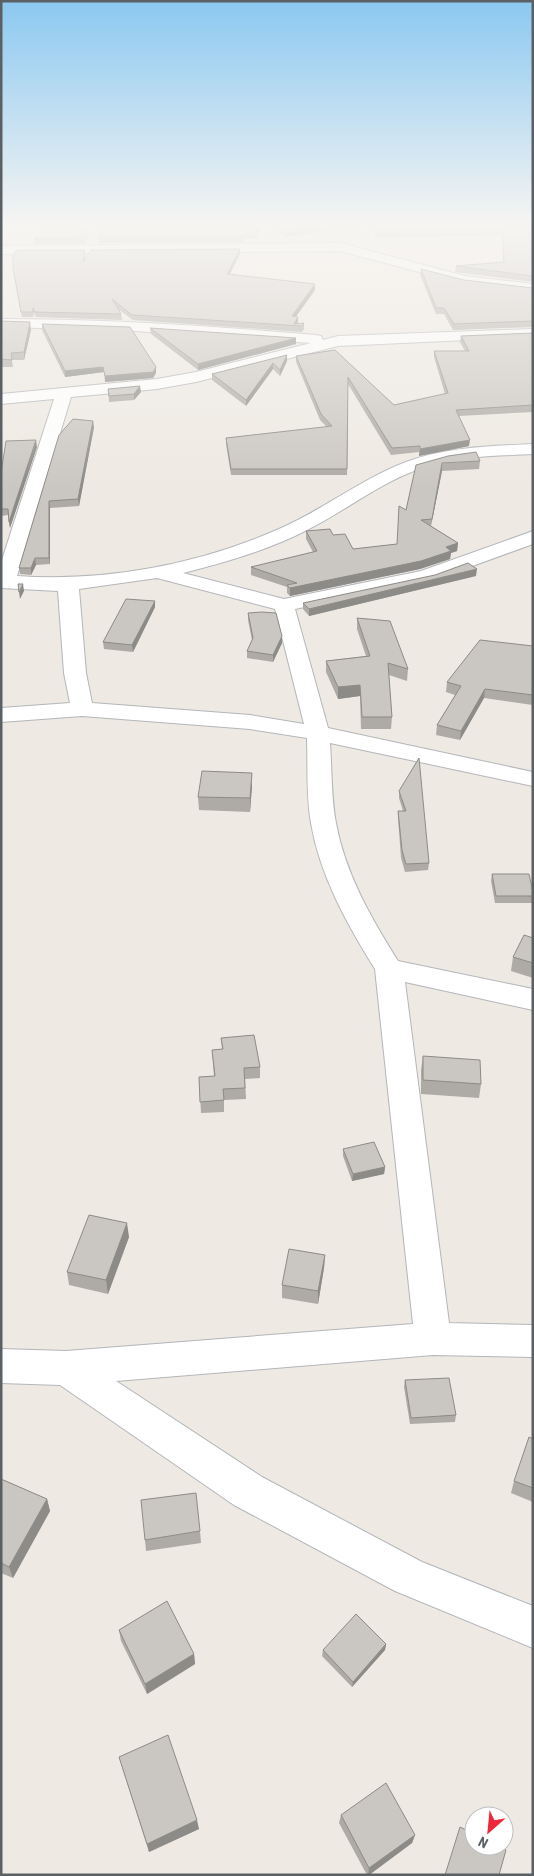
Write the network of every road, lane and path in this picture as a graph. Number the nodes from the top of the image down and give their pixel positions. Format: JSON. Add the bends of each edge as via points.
{"nodes":[{"id":1,"x":1,"y":323,"type":"edge"},
{"id":2,"x":533,"y":333,"type":"edge"},
{"id":3,"x":338,"y":341,"type":"junction"},
{"id":4,"x":64,"y":393,"type":"junction"},
{"id":5,"x":1,"y":399,"type":"edge"},
{"id":6,"x":533,"y":449,"type":"edge"},
{"id":7,"x":533,"y":537,"type":"edge"},
{"id":8,"x":161,"y":573,"type":"junction"},
{"id":9,"x":3,"y":582,"type":"edge"},
{"id":10,"x":68,"y":584,"type":"junction"},
{"id":11,"x":284,"y":605,"type":"junction"},
{"id":12,"x":82,"y":709,"type":"junction"},
{"id":13,"x":1,"y":715,"type":"edge"},
{"id":14,"x":318,"y":733,"type":"junction"},
{"id":15,"x":533,"y":779,"type":"edge"},
{"id":16,"x":389,"y":969,"type":"junction"},
{"id":17,"x":533,"y":1000,"type":"edge"},
{"id":18,"x":433,"y":1339,"type":"junction"},
{"id":19,"x":533,"y":1341,"type":"edge"},
{"id":20,"x":1,"y":1366,"type":"edge"},
{"id":21,"x":66,"y":1368,"type":"junction"},
{"id":22,"x":533,"y":1627,"type":"edge"}],
"edges":[{"from":1,"to":3,"type":"street","via":[[152,326]]},
{"from":2,"to":3,"type":"street"},
{"from":3,"to":4,"type":"street","via":[[196,377]]},
{"from":4,"to":5,"type":"street"},
{"from":4,"to":9,"type":"street"},
{"from":6,"to":8,"type":"street","via":[[488,451],[413,466],[286,533]]},
{"from":7,"to":11,"type":"street","via":[[427,576]]},
{"from":8,"to":10,"type":"street"},
{"from":8,"to":11,"type":"street"},
{"from":9,"to":10,"type":"street"},
{"from":10,"to":12,"type":"street","via":[[75,673]]},
{"from":11,"to":14,"type":"street"},
{"from":12,"to":13,"type":"street"},
{"from":12,"to":14,"type":"street","via":[[250,722]]},
{"from":14,"to":15,"type":"street"},
{"from":14,"to":16,"type":"street","via":[[323,822],[336,870],[359,921]]},
{"from":16,"to":17,"type":"street"},
{"from":16,"to":18,"type":"street"},
{"from":18,"to":19,"type":"street"},
{"from":18,"to":21,"type":"street"},
{"from":20,"to":21,"type":"street"},
{"from":21,"to":22,"type":"street","via":[[248,1491],[409,1577]]}]}
